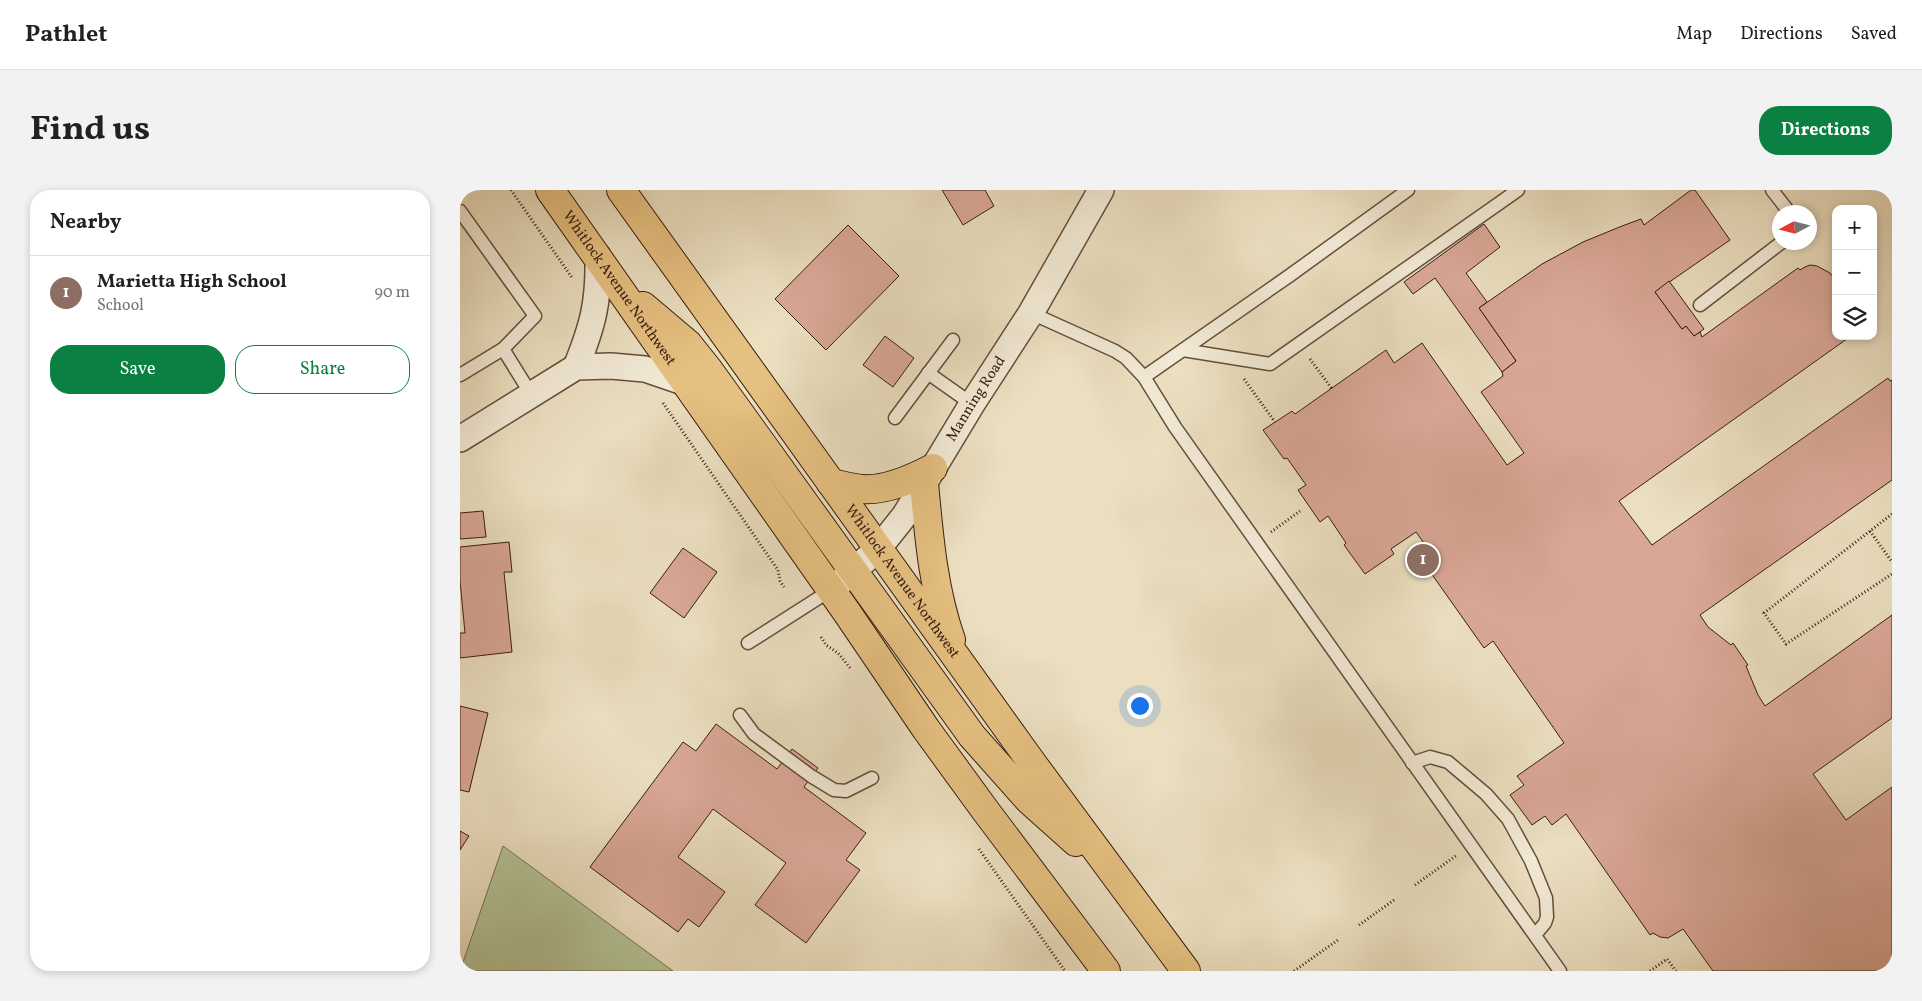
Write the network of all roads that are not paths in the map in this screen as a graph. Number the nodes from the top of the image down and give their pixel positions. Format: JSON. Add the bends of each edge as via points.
{"nodes":[{"id":1,"x":550,"y":190,"type":"edge"},
{"id":2,"x":621,"y":190,"type":"edge"},
{"id":3,"x":1101,"y":190,"type":"edge"},
{"id":4,"x":1408,"y":190,"type":"edge"},
{"id":5,"x":1518,"y":190,"type":"edge"},
{"id":6,"x":1772,"y":190,"type":"edge"},
{"id":7,"x":1784,"y":205,"type":"edge"},
{"id":8,"x":460,"y":211,"type":"edge"},
{"id":9,"x":1772,"y":250,"type":"edge"},
{"id":10,"x":598,"y":256,"type":"junction"},
{"id":11,"x":623,"y":293,"type":"junction"},
{"id":12,"x":1700,"y":305,"type":"dead end"},
{"id":13,"x":1031,"y":313,"type":"junction"},
{"id":14,"x":953,"y":340,"type":"dead end"},
{"id":15,"x":503,"y":349,"type":"junction"},
{"id":16,"x":1183,"y":350,"type":"junction"},
{"id":17,"x":576,"y":367,"type":"junction"},
{"id":18,"x":928,"y":373,"type":"junction"},
{"id":19,"x":460,"y":375,"type":"edge"},
{"id":20,"x":1144,"y":377,"type":"junction"},
{"id":21,"x":686,"y":383,"type":"junction"},
{"id":22,"x":532,"y":394,"type":"junction"},
{"id":23,"x":972,"y":404,"type":"junction"},
{"id":24,"x":896,"y":418,"type":"dead end"},
{"id":25,"x":460,"y":439,"type":"edge"},
{"id":26,"x":929,"y":476,"type":"junction"},
{"id":27,"x":831,"y":483,"type":"junction"},
{"id":28,"x":878,"y":549,"type":"junction"},
{"id":29,"x":854,"y":571,"type":"junction"},
{"id":30,"x":831,"y":590,"type":"junction"},
{"id":31,"x":748,"y":644,"type":"dead end"},
{"id":32,"x":958,"y":660,"type":"junction"},
{"id":33,"x":740,"y":715,"type":"dead end"},
{"id":34,"x":1412,"y":763,"type":"junction"},
{"id":35,"x":872,"y":778,"type":"dead end"},
{"id":36,"x":1109,"y":868,"type":"junction"},
{"id":37,"x":1535,"y":935,"type":"junction"},
{"id":38,"x":1553,"y":965,"type":"edge"},
{"id":39,"x":1106,"y":971,"type":"edge"},
{"id":40,"x":1186,"y":971,"type":"edge"},
{"id":41,"x":1560,"y":971,"type":"edge"}],
"edges":[{"from":1,"to":10,"type":"highway","name":"Whitlock Avenue Northwest"},
{"from":2,"to":27,"type":"highway","name":"Whitlock Avenue Northwest"},
{"from":3,"to":13,"type":"street","name":"Manning Road"},
{"from":4,"to":16,"type":"lane"},
{"from":5,"to":16,"type":"lane","via":[[1270,364]]},
{"from":6,"to":7,"type":"lane"},
{"from":8,"to":15,"type":"lane","via":[[535,316]]},
{"from":9,"to":12,"type":"lane"},
{"from":10,"to":11,"type":"highway","name":"Whitlock Avenue Northwest"},
{"from":10,"to":17,"type":"street","via":[[596,309]]},
{"from":11,"to":21,"type":"highway","name":"Whitlock Avenue Northwest"},
{"from":11,"to":29,"type":"highway","via":[[688,344]]},
{"from":13,"to":20,"type":"lane","via":[[1115,351]]},
{"from":13,"to":23,"type":"street","name":"Manning Road"},
{"from":14,"to":18,"type":"lane"},
{"from":15,"to":19,"type":"lane"},
{"from":15,"to":22,"type":"lane"},
{"from":16,"to":20,"type":"lane"},
{"from":17,"to":21,"type":"street","via":[[645,369]]},
{"from":17,"to":22,"type":"street"},
{"from":18,"to":23,"type":"lane"},
{"from":18,"to":24,"type":"lane"},
{"from":20,"to":34,"type":"lane","via":[[1175,427]]},
{"from":21,"to":30,"type":"highway","name":"Whitlock Avenue Northwest"},
{"from":22,"to":25,"type":"street"},
{"from":23,"to":26,"type":"street","name":"Manning Road"},
{"from":26,"to":27,"type":"highway","via":[[864,489]]},
{"from":26,"to":28,"type":"street","name":"Manning Road","via":[[905,515]]},
{"from":26,"to":32,"type":"highway","via":[[929,535],[937,587]]},
{"from":27,"to":28,"type":"highway","name":"Whitlock Avenue Northwest"},
{"from":28,"to":29,"type":"street","name":"Manning Road"},
{"from":28,"to":32,"type":"highway","name":"Whitlock Avenue Northwest"},
{"from":29,"to":30,"type":"street","name":"Manning Road"},
{"from":29,"to":36,"type":"highway","via":[[972,736],[1000,769],[1057,826]]},
{"from":30,"to":31,"type":"lane"},
{"from":30,"to":39,"type":"highway","name":"Whitlock Avenue Northwest","via":[[973,794]]},
{"from":32,"to":36,"type":"highway","name":"Whitlock Avenue Northwest"},
{"from":33,"to":35,"type":"lane","via":[[754,734],[834,790],[846,791]]},
{"from":34,"to":37,"type":"lane"},
{"from":34,"to":37,"type":"lane","via":[[1430,757],[1448,762],[1486,794],[1508,819],[1531,861],[1546,898],[1545,923]]},
{"from":36,"to":40,"type":"highway","name":"Whitlock Avenue Northwest"},
{"from":37,"to":38,"type":"lane"},
{"from":38,"to":41,"type":"lane"}]}
